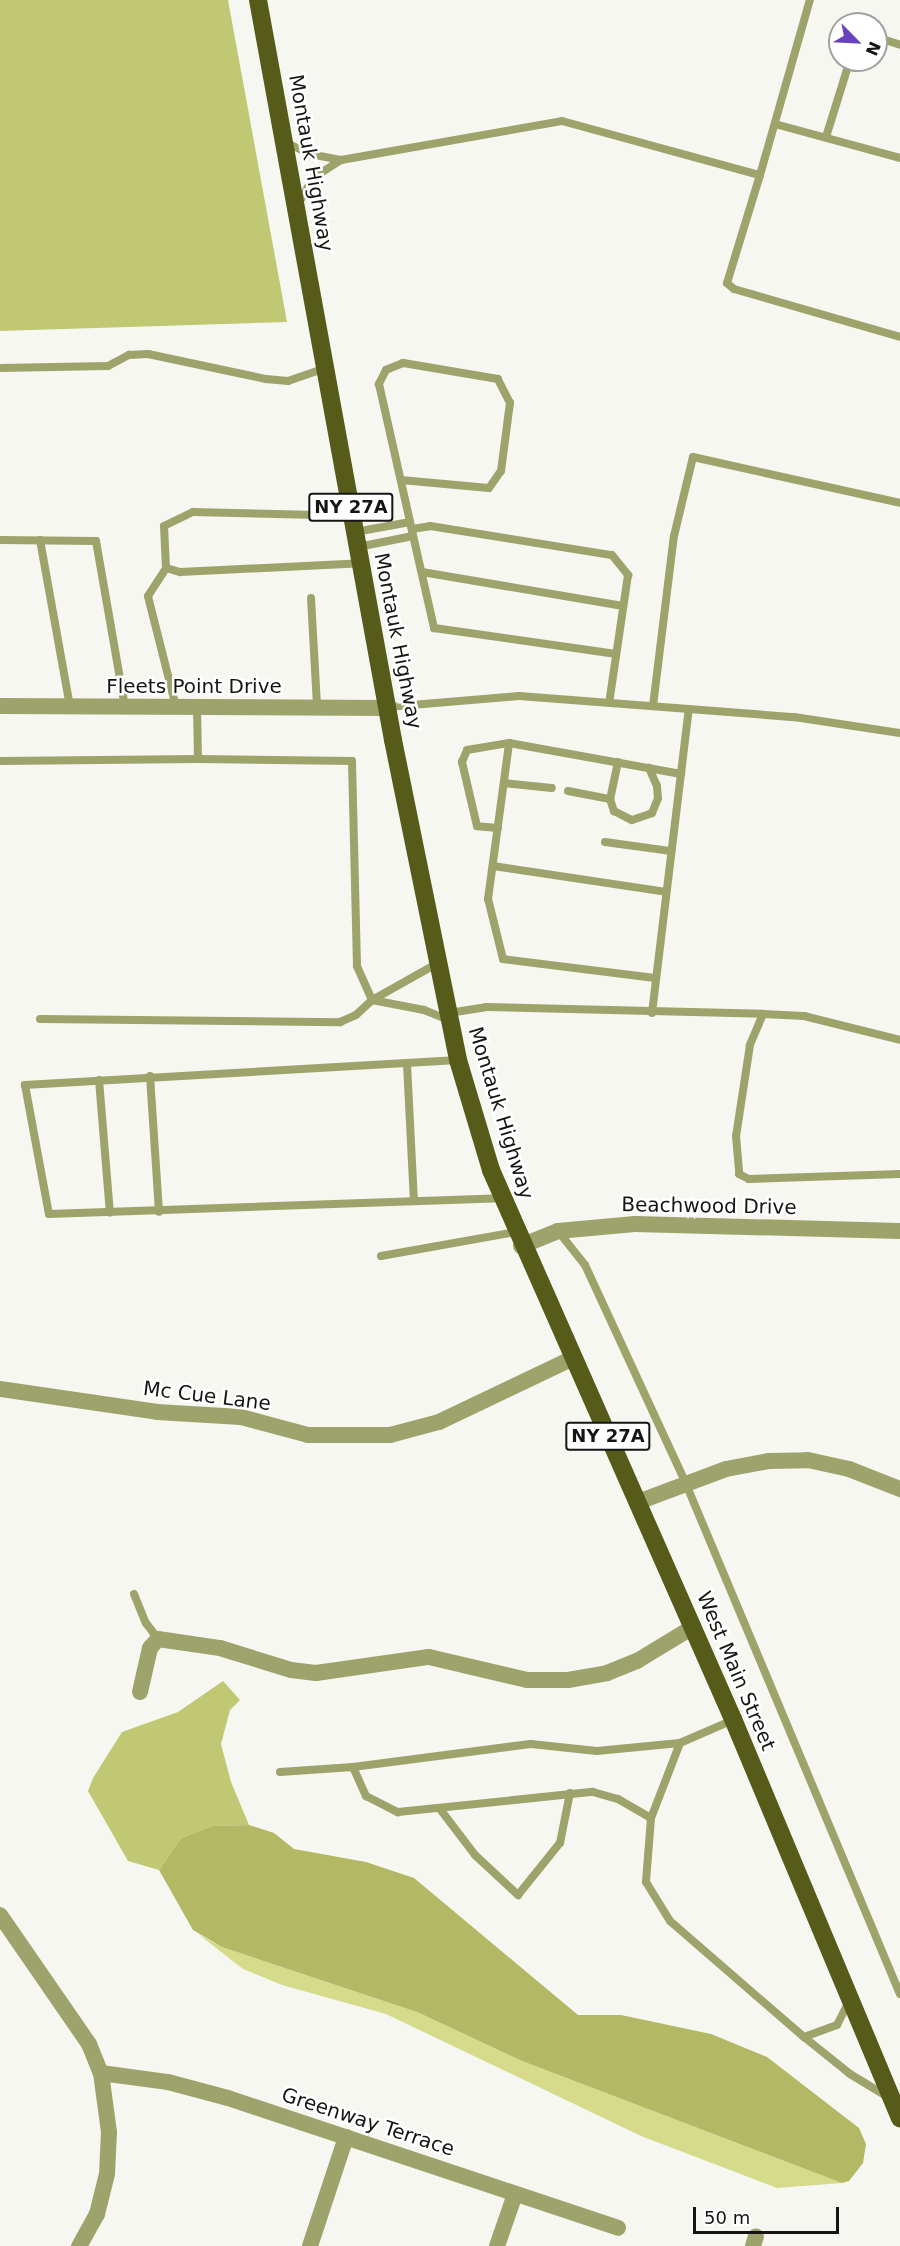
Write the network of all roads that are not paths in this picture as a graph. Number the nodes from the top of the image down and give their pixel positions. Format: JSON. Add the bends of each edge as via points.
{"nodes":[{"id":1,"x":258,"y":0,"type":"edge"},
{"id":2,"x":810,"y":0,"type":"edge"},
{"id":3,"x":846,"y":72,"type":"edge"},
{"id":4,"x":775,"y":124,"type":"junction"},
{"id":5,"x":826,"y":137,"type":"junction"},
{"id":6,"x":284,"y":141,"type":"junction"},
{"id":7,"x":900,"y":158,"type":"edge"},
{"id":8,"x":341,"y":160,"type":"junction"},
{"id":9,"x":760,"y":175,"type":"junction"},
{"id":10,"x":297,"y":209,"type":"junction"},
{"id":11,"x":900,"y":337,"type":"edge"},
{"id":12,"x":0,"y":368,"type":"edge"},
{"id":13,"x":325,"y":368,"type":"junction"},
{"id":14,"x":401,"y":480,"type":"junction"},
{"id":15,"x":900,"y":502,"type":"edge"},
{"id":16,"x":351,"y":510,"type":"junction"},
{"id":17,"x":412,"y":529,"type":"junction"},
{"id":18,"x":0,"y":540,"type":"edge"},
{"id":19,"x":40,"y":540,"type":"junction"},
{"id":20,"x":358,"y":547,"type":"junction"},
{"id":21,"x":166,"y":568,"type":"junction"},
{"id":22,"x":422,"y":572,"type":"junction"},
{"id":23,"x":311,"y":598,"type":"dead end"},
{"id":24,"x":623,"y":606,"type":"junction"},
{"id":25,"x":616,"y":654,"type":"junction"},
{"id":26,"x":609,"y":703,"type":"junction"},
{"id":27,"x":0,"y":706,"type":"edge"},
{"id":28,"x":70,"y":706,"type":"junction"},
{"id":29,"x":125,"y":706,"type":"junction"},
{"id":30,"x":653,"y":706,"type":"junction"},
{"id":31,"x":176,"y":707,"type":"junction"},
{"id":32,"x":197,"y":707,"type":"junction"},
{"id":33,"x":317,"y":707,"type":"junction"},
{"id":34,"x":387,"y":708,"type":"junction"},
{"id":35,"x":689,"y":709,"type":"junction"},
{"id":36,"x":900,"y":733,"type":"edge"},
{"id":37,"x":509,"y":743,"type":"junction"},
{"id":38,"x":198,"y":759,"type":"junction"},
{"id":39,"x":0,"y":761,"type":"edge"},
{"id":40,"x":618,"y":762,"type":"junction"},
{"id":41,"x":649,"y":768,"type":"junction"},
{"id":42,"x":681,"y":774,"type":"junction"},
{"id":43,"x":504,"y":783,"type":"junction"},
{"id":44,"x":552,"y":788,"type":"dead end"},
{"id":45,"x":568,"y":791,"type":"dead end"},
{"id":46,"x":610,"y":799,"type":"junction"},
{"id":47,"x":498,"y":828,"type":"junction"},
{"id":48,"x":605,"y":842,"type":"dead end"},
{"id":49,"x":671,"y":851,"type":"junction"},
{"id":50,"x":493,"y":866,"type":"junction"},
{"id":51,"x":666,"y":892,"type":"junction"},
{"id":52,"x":439,"y":963,"type":"junction"},
{"id":53,"x":655,"y":978,"type":"junction"},
{"id":54,"x":372,"y":1000,"type":"junction"},
{"id":55,"x":651,"y":1013,"type":"junction"},
{"id":56,"x":763,"y":1014,"type":"junction"},
{"id":57,"x":450,"y":1017,"type":"junction"},
{"id":58,"x":40,"y":1019,"type":"dead end"},
{"id":59,"x":900,"y":1040,"type":"edge"},
{"id":60,"x":458,"y":1060,"type":"junction"},
{"id":61,"x":407,"y":1064,"type":"junction"},
{"id":62,"x":150,"y":1077,"type":"junction"},
{"id":63,"x":99,"y":1080,"type":"junction"},
{"id":64,"x":900,"y":1174,"type":"edge"},
{"id":65,"x":501,"y":1198,"type":"junction"},
{"id":66,"x":414,"y":1201,"type":"junction"},
{"id":67,"x":159,"y":1212,"type":"junction"},
{"id":68,"x":110,"y":1213,"type":"junction"},
{"id":69,"x":558,"y":1231,"type":"junction"},
{"id":70,"x":900,"y":1231,"type":"edge"},
{"id":71,"x":519,"y":1239,"type":"junction"},
{"id":72,"x":381,"y":1256,"type":"dead end"},
{"id":73,"x":573,"y":1358,"type":"junction"},
{"id":74,"x":0,"y":1389,"type":"edge"},
{"id":75,"x":686,"y":1484,"type":"junction"},
{"id":76,"x":900,"y":1489,"type":"edge"},
{"id":77,"x":638,"y":1502,"type":"junction"},
{"id":78,"x":134,"y":1594,"type":"dead end"},
{"id":79,"x":693,"y":1627,"type":"junction"},
{"id":80,"x":158,"y":1639,"type":"junction"},
{"id":81,"x":140,"y":1692,"type":"dead end"},
{"id":82,"x":733,"y":1719,"type":"junction"},
{"id":83,"x":680,"y":1743,"type":"junction"},
{"id":84,"x":353,"y":1767,"type":"junction"},
{"id":85,"x":280,"y":1772,"type":"dead end"},
{"id":86,"x":570,"y":1793,"type":"junction"},
{"id":87,"x":440,"y":1809,"type":"junction"},
{"id":88,"x":651,"y":1818,"type":"junction"},
{"id":89,"x":0,"y":1915,"type":"edge"},
{"id":90,"x":900,"y":1994,"type":"edge"},
{"id":91,"x":849,"y":1997,"type":"junction"},
{"id":92,"x":804,"y":2037,"type":"junction"},
{"id":93,"x":101,"y":2073,"type":"junction"},
{"id":94,"x":892,"y":2100,"type":"junction"},
{"id":95,"x":900,"y":2119,"type":"edge"},
{"id":96,"x":346,"y":2137,"type":"junction"},
{"id":97,"x":515,"y":2194,"type":"junction"},
{"id":98,"x":618,"y":2228,"type":"dead end"},
{"id":99,"x":79,"y":2246,"type":"edge"},
{"id":100,"x":309,"y":2246,"type":"edge"},
{"id":101,"x":497,"y":2246,"type":"edge"}],
"edges":[{"from":1,"to":6,"type":"main road","name":"Montauk Highway","number":"NY 27A"},
{"from":2,"to":4,"type":"lane"},
{"from":3,"to":5,"type":"lane"},
{"from":4,"to":5,"type":"lane"},
{"from":4,"to":9,"type":"lane"},
{"from":5,"to":7,"type":"lane"},
{"from":6,"to":8,"type":"lane","via":[[310,154]]},
{"from":6,"to":10,"type":"main road","name":"Montauk Highway","number":"NY 27A"},
{"from":8,"to":9,"type":"lane","via":[[562,121]]},
{"from":8,"to":10,"type":"lane","via":[[313,178]]},
{"from":9,"to":11,"type":"lane","via":[[727,283],[734,289]]},
{"from":10,"to":13,"type":"main road","name":"Montauk Highway","number":"NY 27A"},
{"from":12,"to":13,"type":"lane","via":[[108,366],[129,355],[148,354],[288,381]]},
{"from":13,"to":16,"type":"main road","name":"Montauk Highway","number":"NY 27A"},
{"from":14,"to":14,"type":"lane","via":[[380,384],[386,370],[403,363],[498,379],[510,403],[501,471],[489,488]]},
{"from":14,"to":17,"type":"lane"},
{"from":15,"to":30,"type":"lane","via":[[693,457],[674,536]]},
{"from":16,"to":20,"type":"main road","name":"Montauk Highway","number":"NY 27A"},
{"from":16,"to":21,"type":"lane","via":[[318,515],[193,512],[164,526]]},
{"from":17,"to":20,"type":"lane"},
{"from":17,"to":20,"type":"lane"},
{"from":17,"to":22,"type":"lane"},
{"from":17,"to":24,"type":"lane","via":[[430,526],[612,555],[628,575]]},
{"from":18,"to":19,"type":"lane"},
{"from":19,"to":28,"type":"lane"},
{"from":19,"to":29,"type":"lane","via":[[96,541]]},
{"from":20,"to":21,"type":"lane","via":[[180,573]]},
{"from":20,"to":34,"type":"main road","name":"Montauk Highway","number":"NY 27A"},
{"from":21,"to":31,"type":"lane","via":[[148,596]]},
{"from":22,"to":24,"type":"lane"},
{"from":22,"to":25,"type":"lane","via":[[434,628]]},
{"from":23,"to":33,"type":"lane"},
{"from":24,"to":25,"type":"lane"},
{"from":25,"to":26,"type":"lane"},
{"from":26,"to":30,"type":"lane"},
{"from":26,"to":34,"type":"lane","via":[[519,696]]},
{"from":27,"to":28,"type":"street","name":"Fleets Point Drive"},
{"from":28,"to":29,"type":"street","name":"Fleets Point Drive"},
{"from":29,"to":31,"type":"street","name":"Fleets Point Drive"},
{"from":30,"to":35,"type":"lane"},
{"from":31,"to":32,"type":"street","name":"Fleets Point Drive"},
{"from":32,"to":33,"type":"street","name":"Fleets Point Drive"},
{"from":32,"to":38,"type":"lane"},
{"from":33,"to":34,"type":"street","name":"Fleets Point Drive"},
{"from":34,"to":52,"type":"main road","name":"Montauk Highway","number":"NY 27A"},
{"from":35,"to":36,"type":"lane","via":[[794,717]]},
{"from":35,"to":42,"type":"lane"},
{"from":37,"to":40,"type":"lane"},
{"from":37,"to":43,"type":"lane"},
{"from":37,"to":47,"type":"lane","via":[[467,750],[462,762],[477,826]]},
{"from":38,"to":39,"type":"lane"},
{"from":38,"to":54,"type":"lane","via":[[352,761],[357,966]]},
{"from":40,"to":41,"type":"lane"},
{"from":40,"to":46,"type":"lane"},
{"from":41,"to":42,"type":"lane"},
{"from":41,"to":46,"type":"lane","via":[[658,798],[645,818],[632,820],[620,816]]},
{"from":42,"to":49,"type":"lane"},
{"from":43,"to":44,"type":"lane"},
{"from":43,"to":47,"type":"lane"},
{"from":45,"to":46,"type":"lane"},
{"from":47,"to":50,"type":"lane"},
{"from":48,"to":49,"type":"lane"},
{"from":49,"to":51,"type":"lane"},
{"from":50,"to":51,"type":"lane"},
{"from":50,"to":53,"type":"lane","via":[[488,899],[503,959]]},
{"from":51,"to":53,"type":"lane"},
{"from":52,"to":54,"type":"lane"},
{"from":52,"to":57,"type":"main road","name":"Montauk Highway","number":"NY 27A"},
{"from":53,"to":55,"type":"lane"},
{"from":54,"to":57,"type":"lane"},
{"from":54,"to":58,"type":"lane","via":[[356,1015],[340,1022]]},
{"from":55,"to":56,"type":"lane"},
{"from":55,"to":57,"type":"lane","via":[[486,1007]]},
{"from":56,"to":59,"type":"lane","via":[[804,1016]]},
{"from":56,"to":64,"type":"lane","via":[[750,1046],[736,1136],[739,1174],[749,1179]]},
{"from":57,"to":60,"type":"main road","name":"Montauk Highway","number":"NY 27A"},
{"from":60,"to":61,"type":"lane"},
{"from":60,"to":65,"type":"main road","name":"Montauk Highway","number":"NY 27A"},
{"from":61,"to":62,"type":"lane"},
{"from":61,"to":66,"type":"lane"},
{"from":62,"to":63,"type":"lane"},
{"from":62,"to":67,"type":"lane"},
{"from":63,"to":68,"type":"lane"},
{"from":63,"to":68,"type":"lane","via":[[25,1085],[49,1214]]},
{"from":65,"to":66,"type":"lane"},
{"from":65,"to":71,"type":"main road","name":"Montauk Highway","number":"NY 27A"},
{"from":66,"to":67,"type":"lane"},
{"from":67,"to":68,"type":"lane"},
{"from":69,"to":70,"type":"street","name":"Beachwood Drive","via":[[635,1224]]},
{"from":69,"to":71,"type":"street","name":"Beachwood Drive"},
{"from":69,"to":75,"type":"lane","via":[[585,1265]]},
{"from":71,"to":72,"type":"lane"},
{"from":71,"to":73,"type":"main road","name":"West Main Street","number":"NY 27A"},
{"from":73,"to":74,"type":"street","name":"Mc Cue Lane","via":[[439,1422],[390,1435],[308,1435],[241,1417],[157,1412]]},
{"from":73,"to":77,"type":"main road","name":"West Main Street","number":"NY 27A"},
{"from":75,"to":76,"type":"street","via":[[726,1469],[769,1461],[808,1460],[849,1469]]},
{"from":75,"to":77,"type":"street"},
{"from":75,"to":90,"type":"lane"},
{"from":77,"to":79,"type":"main road","name":"West Main Street","number":"NY 27A"},
{"from":78,"to":80,"type":"lane","via":[[146,1623]]},
{"from":79,"to":80,"type":"street","via":[[637,1661],[607,1673],[568,1680],[527,1680],[429,1657],[386,1660],[343,1672],[316,1673],[291,1670],[220,1648]]},
{"from":79,"to":82,"type":"main road","name":"West Main Street","number":"NY 27A"},
{"from":80,"to":81,"type":"street","via":[[150,1648]]},
{"from":82,"to":83,"type":"lane"},
{"from":82,"to":91,"type":"main road","name":"West Main Street","number":"NY 27A"},
{"from":83,"to":84,"type":"lane","via":[[597,1751],[531,1744]]},
{"from":83,"to":88,"type":"lane"},
{"from":84,"to":85,"type":"lane"},
{"from":84,"to":87,"type":"lane","via":[[366,1796],[387,1807],[398,1812]]},
{"from":86,"to":87,"type":"lane"},
{"from":86,"to":87,"type":"lane","via":[[560,1843],[518,1895],[476,1855]]},
{"from":86,"to":88,"type":"lane","via":[[592,1792],[618,1798]]},
{"from":88,"to":92,"type":"lane","via":[[646,1882],[670,1921]]},
{"from":89,"to":93,"type":"street","via":[[89,2044]]},
{"from":91,"to":92,"type":"lane","via":[[846,2013],[837,2025]]},
{"from":91,"to":94,"type":"main road","name":"West Main Street","number":"NY 27A"},
{"from":92,"to":94,"type":"lane","via":[[850,2074]]},
{"from":93,"to":96,"type":"street","name":"Greenway Terrace","via":[[168,2082]]},
{"from":93,"to":99,"type":"street","via":[[109,2132],[107,2174],[97,2214]]},
{"from":94,"to":95,"type":"main road","name":"West Main Street","number":"NY 27A"},
{"from":96,"to":97,"type":"street","name":"Greenway Terrace"},
{"from":96,"to":100,"type":"street"},
{"from":97,"to":98,"type":"street","name":"Greenway Terrace"},
{"from":97,"to":101,"type":"street"}]}
